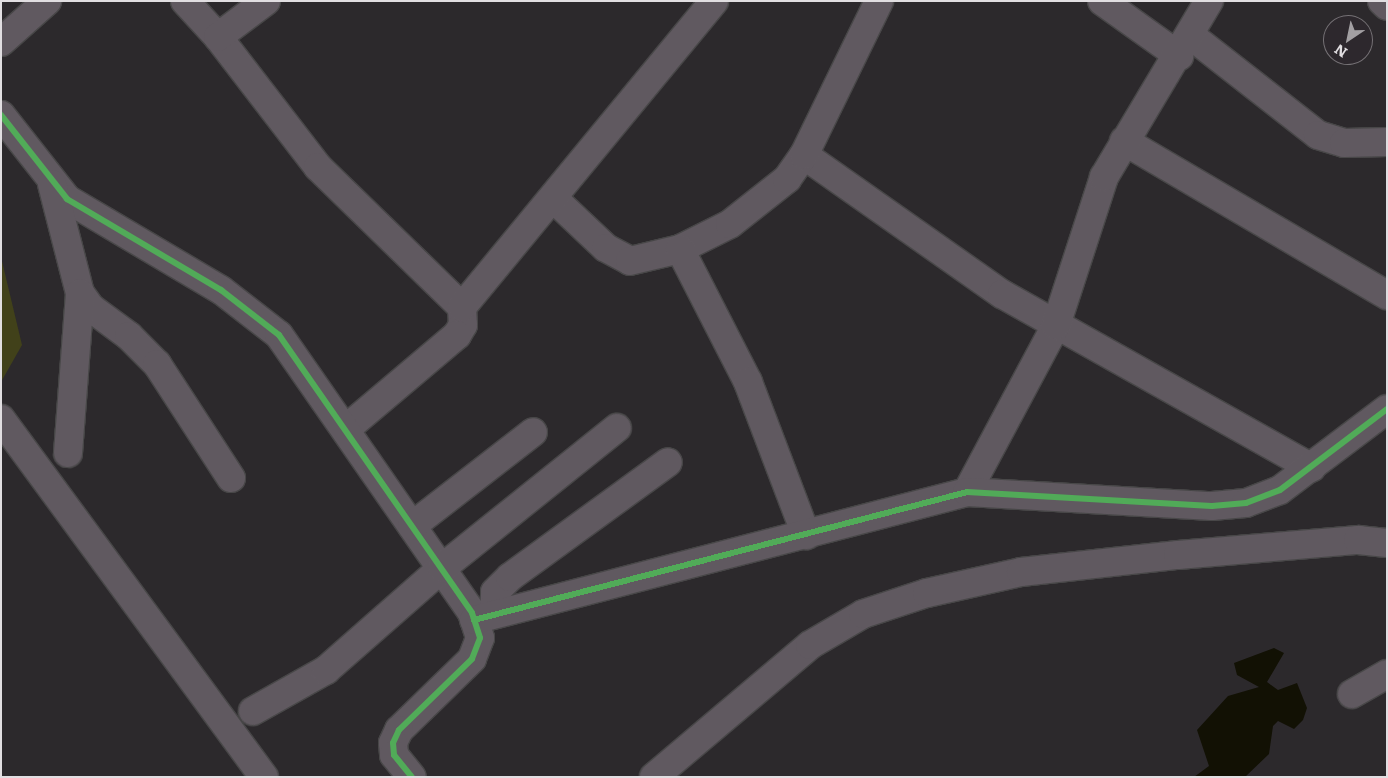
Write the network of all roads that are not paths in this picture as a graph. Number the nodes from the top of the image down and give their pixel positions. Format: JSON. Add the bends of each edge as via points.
{"nodes":[{"id":1,"x":47,"y":1,"type":"edge"},
{"id":2,"x":185,"y":1,"type":"edge"},
{"id":3,"x":266,"y":1,"type":"edge"},
{"id":4,"x":714,"y":1,"type":"edge"},
{"id":5,"x":879,"y":1,"type":"edge"},
{"id":6,"x":1102,"y":1,"type":"edge"},
{"id":7,"x":1209,"y":1,"type":"edge"},
{"id":8,"x":1382,"y":1,"type":"edge"},
{"id":9,"x":1387,"y":6,"type":"edge"},
{"id":10,"x":218,"y":37,"type":"junction"},
{"id":11,"x":1,"y":42,"type":"edge"},
{"id":12,"x":1184,"y":46,"type":"junction"},
{"id":13,"x":1,"y":115,"type":"edge"},
{"id":14,"x":1124,"y":141,"type":"junction"},
{"id":15,"x":1387,"y":142,"type":"edge"},
{"id":16,"x":804,"y":155,"type":"junction"},
{"id":17,"x":52,"y":184,"type":"junction"},
{"id":18,"x":554,"y":199,"type":"junction"},
{"id":19,"x":680,"y":249,"type":"junction"},
{"id":20,"x":80,"y":293,"type":"junction"},
{"id":21,"x":1387,"y":295,"type":"edge"},
{"id":22,"x":462,"y":307,"type":"junction"},
{"id":23,"x":1056,"y":325,"type":"junction"},
{"id":24,"x":1387,"y":410,"type":"edge"},
{"id":25,"x":1,"y":419,"type":"edge"},
{"id":26,"x":348,"y":428,"type":"junction"},
{"id":27,"x":617,"y":428,"type":"dead end"},
{"id":28,"x":533,"y":432,"type":"dead end"},
{"id":29,"x":68,"y":453,"type":"dead end"},
{"id":30,"x":668,"y":462,"type":"dead end"},
{"id":31,"x":1312,"y":468,"type":"junction"},
{"id":32,"x":231,"y":478,"type":"dead end"},
{"id":33,"x":967,"y":492,"type":"junction"},
{"id":34,"x":412,"y":526,"type":"junction"},
{"id":35,"x":806,"y":535,"type":"junction"},
{"id":36,"x":1387,"y":543,"type":"edge"},
{"id":37,"x":442,"y":568,"type":"junction"},
{"id":38,"x":484,"y":617,"type":"junction"},
{"id":39,"x":1387,"y":674,"type":"edge"},
{"id":40,"x":1352,"y":694,"type":"dead end"},
{"id":41,"x":253,"y":711,"type":"dead end"},
{"id":42,"x":264,"y":777,"type":"edge"},
{"id":43,"x":412,"y":777,"type":"edge"},
{"id":44,"x":654,"y":777,"type":"edge"}],
"edges":[{"from":1,"to":11,"type":"street"},
{"from":2,"to":10,"type":"street"},
{"from":3,"to":10,"type":"street"},
{"from":4,"to":18,"type":"street"},
{"from":5,"to":16,"type":"street"},
{"from":6,"to":12,"type":"street"},
{"from":7,"to":12,"type":"street"},
{"from":8,"to":9,"type":"street"},
{"from":10,"to":22,"type":"street","via":[[318,166]]},
{"from":12,"to":14,"type":"street"},
{"from":12,"to":15,"type":"street","via":[[1318,135],[1344,143]]},
{"from":13,"to":17,"type":"street"},
{"from":14,"to":21,"type":"street"},
{"from":14,"to":23,"type":"street","via":[[1104,176]]},
{"from":16,"to":19,"type":"street","via":[[787,179],[760,203],[730,224]]},
{"from":16,"to":23,"type":"street","via":[[1002,294]]},
{"from":17,"to":20,"type":"street"},
{"from":17,"to":26,"type":"street","via":[[90,214],[257,314],[279,335]]},
{"from":18,"to":19,"type":"street","via":[[619,257],[641,261]]},
{"from":18,"to":22,"type":"street"},
{"from":19,"to":35,"type":"street","via":[[748,382]]},
{"from":20,"to":29,"type":"street"},
{"from":20,"to":32,"type":"street","via":[[91,308],[129,336],[157,364]]},
{"from":22,"to":26,"type":"street","via":[[463,325],[457,335]]},
{"from":23,"to":31,"type":"street"},
{"from":23,"to":33,"type":"street"},
{"from":24,"to":31,"type":"street"},
{"from":25,"to":42,"type":"street"},
{"from":26,"to":34,"type":"street"},
{"from":27,"to":37,"type":"street"},
{"from":28,"to":34,"type":"street"},
{"from":30,"to":38,"type":"street","via":[[510,577],[495,592]]},
{"from":31,"to":33,"type":"street","via":[[1280,490],[1246,503],[1212,506]]},
{"from":33,"to":35,"type":"street"},
{"from":34,"to":37,"type":"street"},
{"from":35,"to":38,"type":"street"},
{"from":36,"to":44,"type":"street","via":[[1358,540],[1158,557],[1021,572],[927,593],[864,614],[810,645]]},
{"from":37,"to":38,"type":"street"},
{"from":37,"to":41,"type":"street","via":[[326,670]]},
{"from":38,"to":43,"type":"street","via":[[472,659],[399,730],[393,743],[394,755]]},
{"from":39,"to":40,"type":"street"}]}
